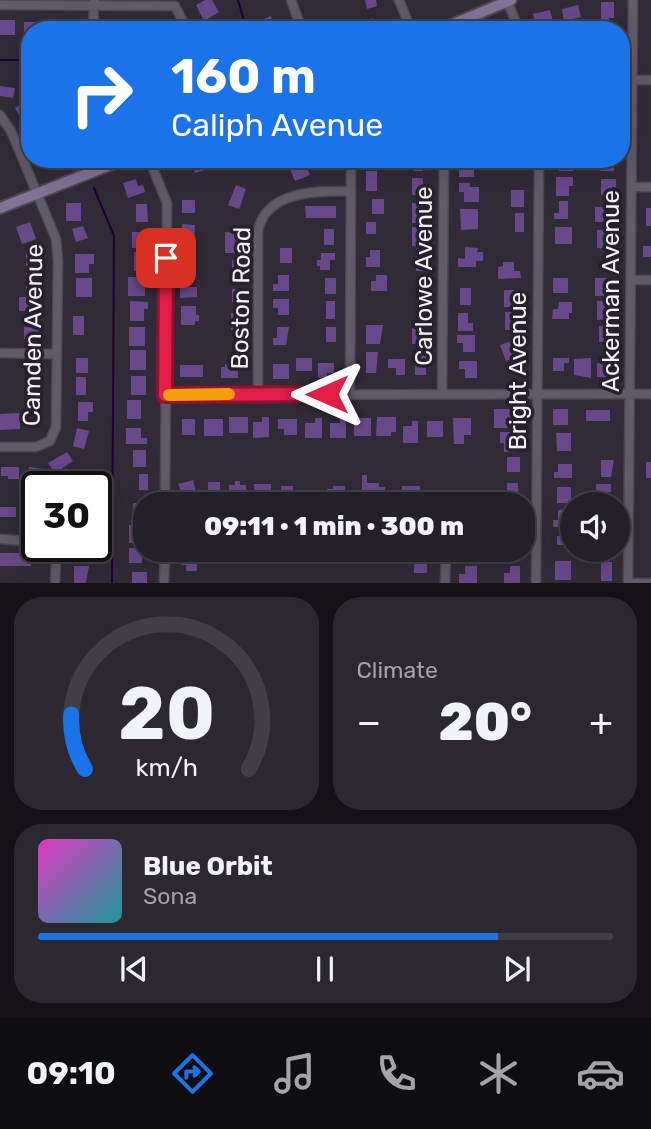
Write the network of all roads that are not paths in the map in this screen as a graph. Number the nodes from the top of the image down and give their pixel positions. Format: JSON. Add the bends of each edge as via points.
{"nodes":[{"id":1,"x":291,"y":0,"type":"edge"},
{"id":2,"x":399,"y":0,"type":"edge"},
{"id":3,"x":508,"y":0,"type":"edge"},
{"id":4,"x":633,"y":0,"type":"edge"},
{"id":5,"x":94,"y":2,"type":"edge"},
{"id":6,"x":0,"y":5,"type":"edge"},
{"id":7,"x":93,"y":21,"type":"edge"},
{"id":8,"x":182,"y":21,"type":"edge"},
{"id":9,"x":299,"y":21,"type":"edge"},
{"id":10,"x":407,"y":21,"type":"edge"},
{"id":11,"x":460,"y":21,"type":"edge"},
{"id":12,"x":516,"y":21,"type":"edge"},
{"id":13,"x":632,"y":80,"type":"junction"},
{"id":14,"x":651,"y":80,"type":"edge"},
{"id":15,"x":0,"y":115,"type":"edge"},
{"id":16,"x":21,"y":156,"type":"edge"},
{"id":17,"x":26,"y":168,"type":"edge"},
{"id":18,"x":102,"y":168,"type":"edge"},
{"id":19,"x":153,"y":168,"type":"edge"},
{"id":20,"x":351,"y":168,"type":"edge"},
{"id":21,"x":444,"y":168,"type":"edge"},
{"id":22,"x":539,"y":168,"type":"edge"},
{"id":23,"x":631,"y":187,"type":"junction"},
{"id":24,"x":651,"y":187,"type":"edge"},
{"id":25,"x":351,"y":191,"type":"junction"},
{"id":26,"x":37,"y":193,"type":"junction"},
{"id":27,"x":0,"y":208,"type":"edge"},
{"id":28,"x":631,"y":280,"type":"junction"},
{"id":29,"x":651,"y":280,"type":"edge"},
{"id":30,"x":0,"y":354,"type":"edge"},
{"id":31,"x":57,"y":354,"type":"junction"},
{"id":32,"x":258,"y":394,"type":"junction"},
{"id":33,"x":350,"y":394,"type":"junction"},
{"id":34,"x":442,"y":394,"type":"junction"},
{"id":35,"x":538,"y":394,"type":"junction"},
{"id":36,"x":630,"y":394,"type":"junction"},
{"id":37,"x":651,"y":394,"type":"edge"},
{"id":38,"x":165,"y":395,"type":"junction"},
{"id":39,"x":0,"y":447,"type":"edge"},
{"id":40,"x":165,"y":492,"type":"edge"},
{"id":41,"x":536,"y":516,"type":"joint"},
{"id":42,"x":0,"y":539,"type":"edge"},
{"id":43,"x":21,"y":541,"type":"edge"},
{"id":44,"x":56,"y":562,"type":"edge"},
{"id":45,"x":165,"y":562,"type":"edge"},
{"id":46,"x":446,"y":562,"type":"edge"},
{"id":47,"x":55,"y":583,"type":"edge"},
{"id":48,"x":164,"y":583,"type":"edge"},
{"id":49,"x":445,"y":583,"type":"edge"},
{"id":50,"x":536,"y":583,"type":"edge"},
{"id":51,"x":628,"y":583,"type":"edge"},
{"id":52,"x":651,"y":583,"type":"edge"}],
"edges":[{"from":1,"to":9,"type":"street"},
{"from":2,"to":10,"type":"street"},
{"from":3,"to":11,"type":"street"},
{"from":3,"to":12,"type":"street"},
{"from":4,"to":13,"type":"street","name":"Ackerman Avenue"},
{"from":5,"to":6,"type":"street"},
{"from":5,"to":7,"type":"street"},
{"from":5,"to":8,"type":"street","via":[[175,6]]},
{"from":13,"to":14,"type":"street"},
{"from":13,"to":23,"type":"street","name":"Ackerman Avenue"},
{"from":15,"to":16,"type":"street","name":"Camden Avenue"},
{"from":17,"to":26,"type":"street","name":"Camden Avenue"},
{"from":18,"to":26,"type":"street"},
{"from":19,"to":38,"type":"street","via":[[167,203]]},
{"from":20,"to":25,"type":"street"},
{"from":21,"to":34,"type":"street","name":"Carlowe Avenue"},
{"from":22,"to":35,"type":"street","name":"Bright Avenue"},
{"from":23,"to":24,"type":"street"},
{"from":23,"to":28,"type":"street","name":"Ackerman Avenue"},
{"from":25,"to":32,"type":"street","name":"Boston Road","via":[[314,191],[289,197],[267,209],[261,219]]},
{"from":25,"to":33,"type":"street"},
{"from":26,"to":27,"type":"street"},
{"from":26,"to":31,"type":"street","name":"Camden Avenue","via":[[56,239]]},
{"from":28,"to":29,"type":"street"},
{"from":28,"to":36,"type":"street","name":"Ackerman Avenue"},
{"from":30,"to":31,"type":"street"},
{"from":31,"to":39,"type":"street","name":"Camden Avenue","via":[[56,427],[50,441],[36,447]]},
{"from":32,"to":33,"type":"street"},
{"from":32,"to":38,"type":"street"},
{"from":33,"to":34,"type":"street"},
{"from":34,"to":35,"type":"street"},
{"from":35,"to":36,"type":"street"},
{"from":35,"to":41,"type":"street","name":"Bright Avenue"},
{"from":36,"to":37,"type":"street"},
{"from":36,"to":51,"type":"street","name":"Ackerman Avenue"},
{"from":38,"to":40,"type":"street"},
{"from":41,"to":50,"type":"street","name":"Bright Avenue"},
{"from":42,"to":43,"type":"street"},
{"from":44,"to":47,"type":"street"},
{"from":45,"to":48,"type":"street"},
{"from":46,"to":49,"type":"street"},
{"from":51,"to":52,"type":"street"}]}
